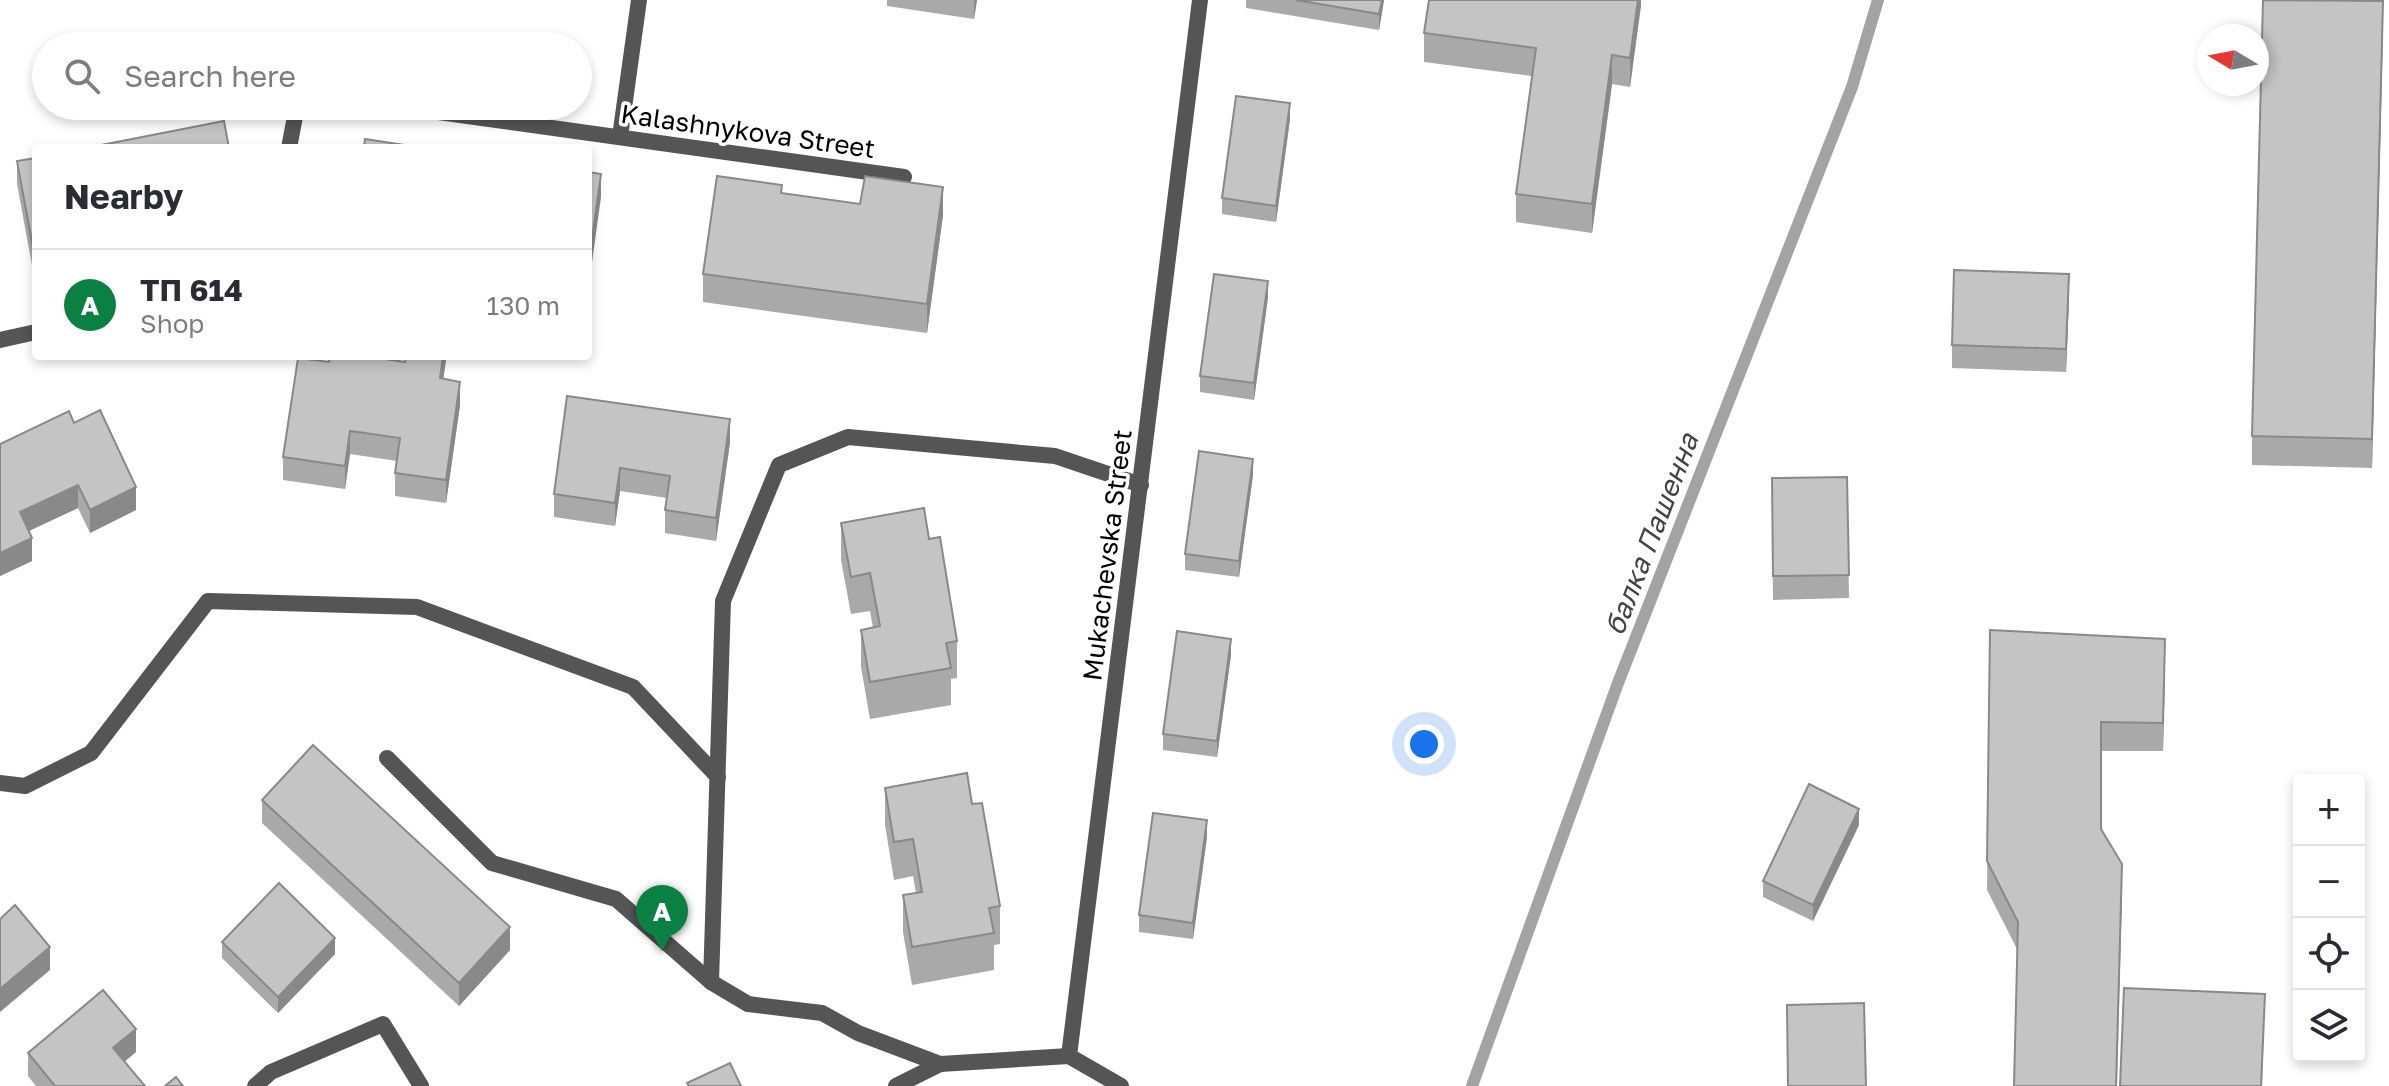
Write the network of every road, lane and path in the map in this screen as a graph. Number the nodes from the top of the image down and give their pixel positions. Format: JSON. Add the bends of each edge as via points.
{"nodes":[{"id":1,"x":639,"y":0,"type":"edge"},
{"id":2,"x":1200,"y":0,"type":"edge"},
{"id":3,"x":294,"y":120,"type":"edge"},
{"id":4,"x":497,"y":120,"type":"edge"},
{"id":5,"x":620,"y":137,"type":"junction"},
{"id":6,"x":290,"y":144,"type":"edge"},
{"id":7,"x":904,"y":177,"type":"dead end"},
{"id":8,"x":32,"y":333,"type":"edge"},
{"id":9,"x":0,"y":340,"type":"edge"},
{"id":10,"x":1141,"y":485,"type":"junction"},
{"id":11,"x":387,"y":758,"type":"dead end"},
{"id":12,"x":718,"y":777,"type":"junction"},
{"id":13,"x":0,"y":783,"type":"edge"},
{"id":14,"x":711,"y":982,"type":"junction"},
{"id":15,"x":1069,"y":1056,"type":"junction"},
{"id":16,"x":940,"y":1064,"type":"junction"},
{"id":17,"x":255,"y":1086,"type":"edge"},
{"id":18,"x":421,"y":1086,"type":"edge"},
{"id":19,"x":896,"y":1086,"type":"edge"},
{"id":20,"x":1121,"y":1086,"type":"edge"}],
"edges":[{"from":1,"to":5,"type":"street"},
{"from":2,"to":10,"type":"street","name":"Mukachevska Street"},
{"from":3,"to":6,"type":"street"},
{"from":4,"to":5,"type":"street","name":"Kalashnykova Street"},
{"from":5,"to":7,"type":"street","name":"Kalashnykova Street"},
{"from":8,"to":9,"type":"street"},
{"from":10,"to":12,"type":"street","via":[[1055,456],[848,437],[779,465],[723,601]]},
{"from":10,"to":15,"type":"street","name":"Mukachevska Street"},
{"from":11,"to":14,"type":"street","via":[[492,863],[616,899]]},
{"from":12,"to":13,"type":"street","via":[[633,687],[417,607],[208,601],[91,753],[25,786]]},
{"from":12,"to":14,"type":"street"},
{"from":14,"to":16,"type":"street","via":[[748,1004],[822,1013],[858,1033]]},
{"from":15,"to":16,"type":"street"},
{"from":15,"to":20,"type":"street"},
{"from":16,"to":19,"type":"street"},
{"from":17,"to":18,"type":"street","via":[[271,1072],[383,1024]]}]}
